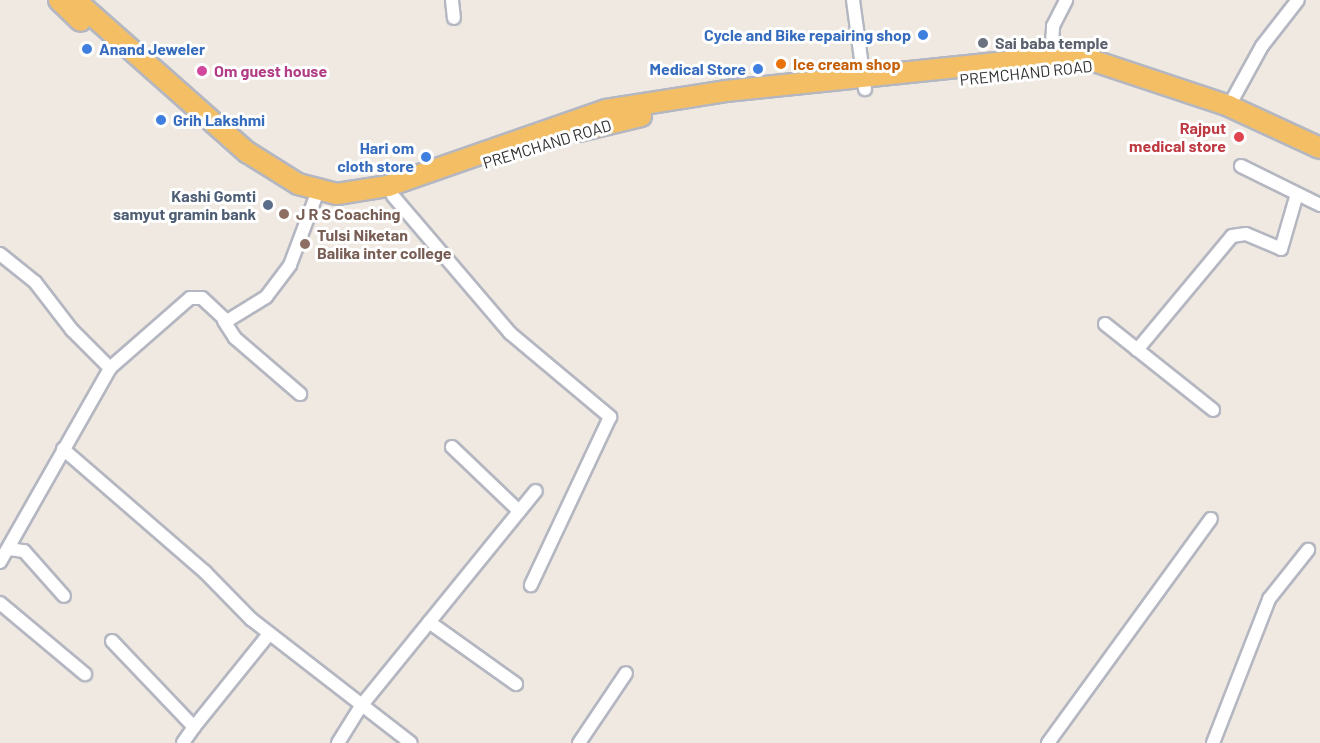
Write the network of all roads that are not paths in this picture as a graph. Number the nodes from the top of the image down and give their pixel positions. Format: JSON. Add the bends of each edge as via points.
{"nodes":[{"id":1,"x":58,"y":0,"type":"edge"},
{"id":2,"x":75,"y":0,"type":"edge"},
{"id":3,"x":452,"y":0,"type":"edge"},
{"id":4,"x":854,"y":0,"type":"edge"},
{"id":5,"x":1066,"y":0,"type":"edge"},
{"id":6,"x":1298,"y":0,"type":"edge"},
{"id":7,"x":454,"y":18,"type":"dead end"},
{"id":8,"x":1051,"y":57,"type":"junction"},
{"id":9,"x":1111,"y":64,"type":"junction"},
{"id":10,"x":864,"y":84,"type":"junction"},
{"id":11,"x":1229,"y":106,"type":"junction"},
{"id":12,"x":1320,"y":148,"type":"edge"},
{"id":13,"x":1241,"y":166,"type":"dead end"},
{"id":14,"x":1297,"y":194,"type":"junction"},
{"id":15,"x":393,"y":196,"type":"junction"},
{"id":16,"x":316,"y":197,"type":"junction"},
{"id":17,"x":1320,"y":205,"type":"edge"},
{"id":18,"x":0,"y":254,"type":"edge"},
{"id":19,"x":224,"y":321,"type":"junction"},
{"id":20,"x":1106,"y":324,"type":"dead end"},
{"id":21,"x":1137,"y":350,"type":"junction"},
{"id":22,"x":110,"y":368,"type":"junction"},
{"id":23,"x":300,"y":394,"type":"dead end"},
{"id":24,"x":1213,"y":410,"type":"dead end"},
{"id":25,"x":452,"y":447,"type":"dead end"},
{"id":26,"x":63,"y":449,"type":"junction"},
{"id":27,"x":536,"y":491,"type":"dead end"},
{"id":28,"x":519,"y":512,"type":"junction"},
{"id":29,"x":1211,"y":519,"type":"dead end"},
{"id":30,"x":9,"y":549,"type":"junction"},
{"id":31,"x":1308,"y":550,"type":"dead end"},
{"id":32,"x":0,"y":562,"type":"edge"},
{"id":33,"x":531,"y":585,"type":"dead end"},
{"id":34,"x":64,"y":596,"type":"dead end"},
{"id":35,"x":0,"y":603,"type":"edge"},
{"id":36,"x":429,"y":622,"type":"junction"},
{"id":37,"x":270,"y":634,"type":"junction"},
{"id":38,"x":112,"y":640,"type":"dead end"},
{"id":39,"x":626,"y":673,"type":"dead end"},
{"id":40,"x":85,"y":674,"type":"dead end"},
{"id":41,"x":516,"y":684,"type":"dead end"},
{"id":42,"x":361,"y":706,"type":"junction"},
{"id":43,"x":194,"y":727,"type":"junction"},
{"id":44,"x":183,"y":743,"type":"edge"},
{"id":45,"x":338,"y":743,"type":"edge"},
{"id":46,"x":411,"y":743,"type":"edge"},
{"id":47,"x":579,"y":743,"type":"edge"},
{"id":48,"x":1048,"y":743,"type":"edge"},
{"id":49,"x":1213,"y":743,"type":"edge"}],
"edges":[{"from":1,"to":16,"type":"highway","name":"PREMCHAND ROAD","via":[[218,142],[280,188]]},
{"from":2,"to":16,"type":"highway","name":"PREMCHAND ROAD","via":[[247,152]]},
{"from":3,"to":7,"type":"street"},
{"from":4,"to":10,"type":"street"},
{"from":5,"to":8,"type":"street","via":[[1053,26]]},
{"from":6,"to":11,"type":"street","via":[[1259,51]]},
{"from":8,"to":9,"type":"highway","name":"PREMCHAND ROAD","via":[[1076,55]]},
{"from":8,"to":10,"type":"highway","name":"PREMCHAND ROAD"},
{"from":9,"to":10,"type":"highway","name":"PREMCHAND ROAD"},
{"from":9,"to":11,"type":"highway","name":"PREMCHAND ROAD"},
{"from":10,"to":15,"type":"highway","name":"PREMCHAND ROAD","via":[[725,100],[610,123]]},
{"from":10,"to":16,"type":"highway","name":"PREMCHAND ROAD","via":[[726,91],[606,110],[388,186]]},
{"from":11,"to":12,"type":"highway","name":"PREMCHAND ROAD"},
{"from":13,"to":14,"type":"street"},
{"from":14,"to":17,"type":"street"},
{"from":14,"to":21,"type":"street","via":[[1281,249],[1246,234],[1232,236]]},
{"from":15,"to":16,"type":"highway","name":"PREMCHAND ROAD","via":[[356,205]]},
{"from":15,"to":33,"type":"street","via":[[510,333],[610,417]]},
{"from":16,"to":19,"type":"street","via":[[280,281],[266,297]]},
{"from":18,"to":22,"type":"street","via":[[35,282],[83,344]]},
{"from":19,"to":22,"type":"street","via":[[194,297]]},
{"from":19,"to":23,"type":"street","via":[[236,338]]},
{"from":20,"to":21,"type":"street"},
{"from":21,"to":24,"type":"street"},
{"from":22,"to":26,"type":"street"},
{"from":25,"to":28,"type":"street"},
{"from":26,"to":30,"type":"street"},
{"from":26,"to":37,"type":"street"},
{"from":27,"to":28,"type":"street"},
{"from":28,"to":36,"type":"street"},
{"from":29,"to":48,"type":"street"},
{"from":30,"to":32,"type":"street"},
{"from":30,"to":34,"type":"street","via":[[24,551]]},
{"from":31,"to":49,"type":"street","via":[[1269,599]]},
{"from":35,"to":40,"type":"street"},
{"from":36,"to":41,"type":"street"},
{"from":36,"to":42,"type":"street"},
{"from":37,"to":42,"type":"street"},
{"from":37,"to":43,"type":"street"},
{"from":38,"to":43,"type":"street"},
{"from":39,"to":47,"type":"street"},
{"from":42,"to":45,"type":"street"},
{"from":42,"to":46,"type":"street"},
{"from":43,"to":44,"type":"street"}]}
